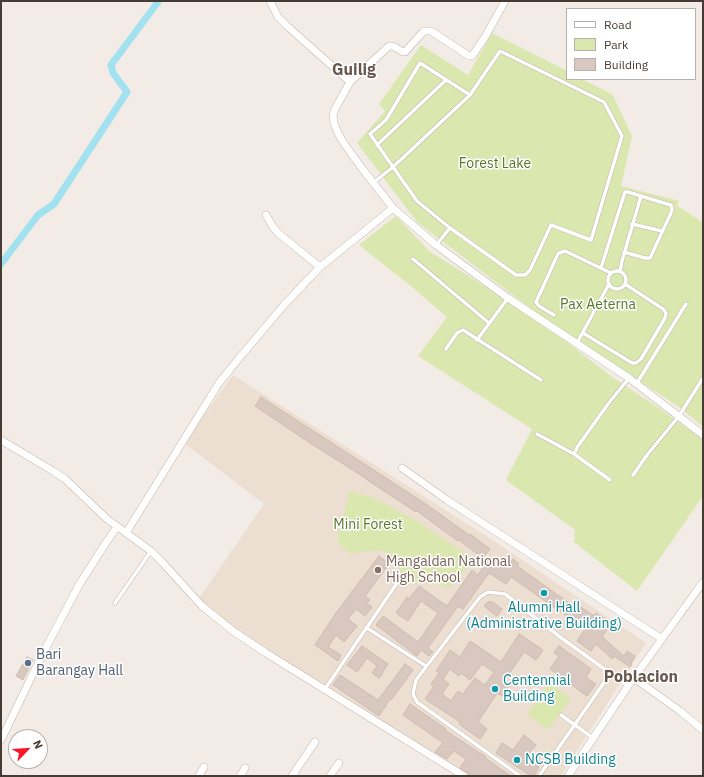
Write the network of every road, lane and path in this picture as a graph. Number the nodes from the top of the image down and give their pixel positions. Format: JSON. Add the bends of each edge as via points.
{"nodes":[{"id":1,"x":270,"y":1,"type":"edge"},
{"id":2,"x":505,"y":1,"type":"edge"},
{"id":3,"x":446,"y":80,"type":"junction"},
{"id":4,"x":350,"y":82,"type":"junction"},
{"id":5,"x":470,"y":95,"type":"junction"},
{"id":6,"x":377,"y":145,"type":"junction"},
{"id":7,"x":393,"y":167,"type":"junction"},
{"id":8,"x":374,"y":183,"type":"junction"},
{"id":9,"x":641,"y":196,"type":"junction"},
{"id":10,"x":393,"y":208,"type":"junction"},
{"id":11,"x":266,"y":215,"type":"dead end"},
{"id":12,"x":632,"y":224,"type":"junction"},
{"id":13,"x":450,"y":228,"type":"junction"},
{"id":14,"x":662,"y":231,"type":"junction"},
{"id":15,"x":436,"y":245,"type":"junction"},
{"id":16,"x":624,"y":252,"type":"junction"},
{"id":17,"x":414,"y":259,"type":"dead end"},
{"id":18,"x":320,"y":267,"type":"junction"},
{"id":19,"x":601,"y":268,"type":"junction"},
{"id":20,"x":620,"y":271,"type":"junction"},
{"id":21,"x":611,"y":272,"type":"junction"},
{"id":22,"x":609,"y":284,"type":"junction"},
{"id":23,"x":625,"y":284,"type":"junction"},
{"id":24,"x":508,"y":298,"type":"junction"},
{"id":25,"x":686,"y":304,"type":"dead end"},
{"id":26,"x":554,"y":315,"type":"dead end"},
{"id":27,"x":489,"y":323,"type":"junction"},
{"id":28,"x":583,"y":333,"type":"junction"},
{"id":29,"x":477,"y":340,"type":"junction"},
{"id":30,"x":577,"y":343,"type":"junction"},
{"id":31,"x":446,"y":349,"type":"dead end"},
{"id":32,"x":629,"y":378,"type":"junction"},
{"id":33,"x":703,"y":378,"type":"edge"},
{"id":34,"x":541,"y":380,"type":"dead end"},
{"id":35,"x":636,"y":383,"type":"junction"},
{"id":36,"x":679,"y":416,"type":"junction"},
{"id":37,"x":537,"y":434,"type":"dead end"},
{"id":38,"x":703,"y":435,"type":"edge"},
{"id":39,"x":1,"y":440,"type":"edge"},
{"id":40,"x":574,"y":454,"type":"junction"},
{"id":41,"x":402,"y":468,"type":"dead end"},
{"id":42,"x":633,"y":475,"type":"dead end"},
{"id":43,"x":610,"y":480,"type":"dead end"},
{"id":44,"x":117,"y":527,"type":"junction"},
{"id":45,"x":126,"y":533,"type":"junction"},
{"id":46,"x":150,"y":551,"type":"junction"},
{"id":47,"x":397,"y":582,"type":"dead end"},
{"id":48,"x":703,"y":582,"type":"edge"},
{"id":49,"x":115,"y":603,"type":"dead end"},
{"id":50,"x":366,"y":628,"type":"junction"},
{"id":51,"x":662,"y":639,"type":"junction"},
{"id":52,"x":426,"y":666,"type":"junction"},
{"id":53,"x":610,"y":674,"type":"junction"},
{"id":54,"x":634,"y":678,"type":"junction"},
{"id":55,"x":628,"y":686,"type":"junction"},
{"id":56,"x":325,"y":689,"type":"junction"},
{"id":57,"x":562,"y":715,"type":"dead end"},
{"id":58,"x":574,"y":725,"type":"junction"},
{"id":59,"x":703,"y":730,"type":"edge"},
{"id":60,"x":593,"y":738,"type":"junction"},
{"id":61,"x":1,"y":740,"type":"edge"},
{"id":62,"x":315,"y":742,"type":"dead end"},
{"id":63,"x":340,"y":763,"type":"dead end"},
{"id":64,"x":204,"y":767,"type":"dead end"},
{"id":65,"x":245,"y":768,"type":"dead end"},
{"id":66,"x":199,"y":776,"type":"edge"},
{"id":67,"x":240,"y":776,"type":"edge"},
{"id":68,"x":292,"y":776,"type":"edge"},
{"id":69,"x":330,"y":776,"type":"edge"},
{"id":70,"x":464,"y":776,"type":"edge"},
{"id":71,"x":520,"y":776,"type":"edge"},
{"id":72,"x":539,"y":776,"type":"edge"},
{"id":73,"x":568,"y":776,"type":"edge"}],
"edges":[{"from":1,"to":4,"type":"street","via":[[278,17]]},
{"from":2,"to":4,"type":"street","via":[[472,56],[431,31],[425,30],[405,52],[389,46]]},
{"from":3,"to":5,"type":"lane"},
{"from":3,"to":6,"type":"lane"},
{"from":3,"to":6,"type":"lane","via":[[420,63],[386,120],[370,134]]},
{"from":4,"to":8,"type":"street","via":[[335,109],[334,123],[360,167]]},
{"from":5,"to":7,"type":"lane"},
{"from":5,"to":13,"type":"lane","via":[[500,51],[604,102],[622,136],[591,240],[551,225],[530,270],[525,275],[516,275]]},
{"from":6,"to":7,"type":"lane"},
{"from":7,"to":8,"type":"lane"},
{"from":7,"to":13,"type":"lane","via":[[417,201]]},
{"from":8,"to":10,"type":"street"},
{"from":9,"to":12,"type":"lane"},
{"from":9,"to":14,"type":"lane","via":[[672,206]]},
{"from":9,"to":19,"type":"lane","via":[[624,193]]},
{"from":10,"to":15,"type":"street"},
{"from":10,"to":18,"type":"street"},
{"from":11,"to":18,"type":"street","via":[[278,233]]},
{"from":12,"to":14,"type":"lane"},
{"from":12,"to":16,"type":"lane"},
{"from":13,"to":15,"type":"lane"},
{"from":14,"to":16,"type":"lane","via":[[650,258]]},
{"from":15,"to":24,"type":"street"},
{"from":16,"to":20,"type":"lane"},
{"from":17,"to":27,"type":"lane"},
{"from":18,"to":45,"type":"street","via":[[284,305],[219,383]]},
{"from":19,"to":21,"type":"lane"},
{"from":19,"to":26,"type":"lane","via":[[565,251],[559,253],[536,302]]},
{"from":20,"to":21,"type":"lane"},
{"from":20,"to":23,"type":"lane","via":[[626,278]]},
{"from":21,"to":22,"type":"lane"},
{"from":22,"to":23,"type":"lane","via":[[617,289]]},
{"from":22,"to":28,"type":"lane"},
{"from":23,"to":28,"type":"lane","via":[[664,309],[666,313],[641,359],[632,363]]},
{"from":24,"to":27,"type":"lane"},
{"from":24,"to":30,"type":"street"},
{"from":25,"to":35,"type":"lane"},
{"from":27,"to":29,"type":"lane"},
{"from":28,"to":30,"type":"lane"},
{"from":29,"to":31,"type":"lane","via":[[463,330],[457,333]]},
{"from":29,"to":34,"type":"lane"},
{"from":30,"to":32,"type":"street"},
{"from":32,"to":35,"type":"street"},
{"from":32,"to":40,"type":"lane"},
{"from":33,"to":36,"type":"lane"},
{"from":35,"to":36,"type":"street"},
{"from":36,"to":38,"type":"street"},
{"from":36,"to":42,"type":"lane"},
{"from":37,"to":40,"type":"lane"},
{"from":39,"to":44,"type":"street","via":[[65,479]]},
{"from":40,"to":43,"type":"lane"},
{"from":41,"to":51,"type":"street","via":[[447,500]]},
{"from":44,"to":45,"type":"street"},
{"from":44,"to":61,"type":"street","via":[[79,585]]},
{"from":45,"to":46,"type":"street"},
{"from":46,"to":49,"type":"lane"},
{"from":46,"to":56,"type":"street","via":[[202,606],[233,631]]},
{"from":47,"to":50,"type":"lane"},
{"from":48,"to":51,"type":"street"},
{"from":50,"to":52,"type":"lane"},
{"from":50,"to":56,"type":"lane"},
{"from":51,"to":54,"type":"street"},
{"from":52,"to":53,"type":"lane","via":[[480,597],[488,592],[505,594]]},
{"from":52,"to":71,"type":"lane","via":[[416,680],[413,694],[417,702]]},
{"from":53,"to":55,"type":"lane"},
{"from":53,"to":58,"type":"lane"},
{"from":54,"to":55,"type":"street"},
{"from":54,"to":59,"type":"street"},
{"from":55,"to":60,"type":"street"},
{"from":56,"to":70,"type":"street"},
{"from":57,"to":58,"type":"lane"},
{"from":58,"to":60,"type":"lane"},
{"from":58,"to":72,"type":"lane"},
{"from":60,"to":73,"type":"street"},
{"from":62,"to":68,"type":"street"},
{"from":63,"to":69,"type":"street"},
{"from":64,"to":66,"type":"street"},
{"from":65,"to":67,"type":"street"}]}
